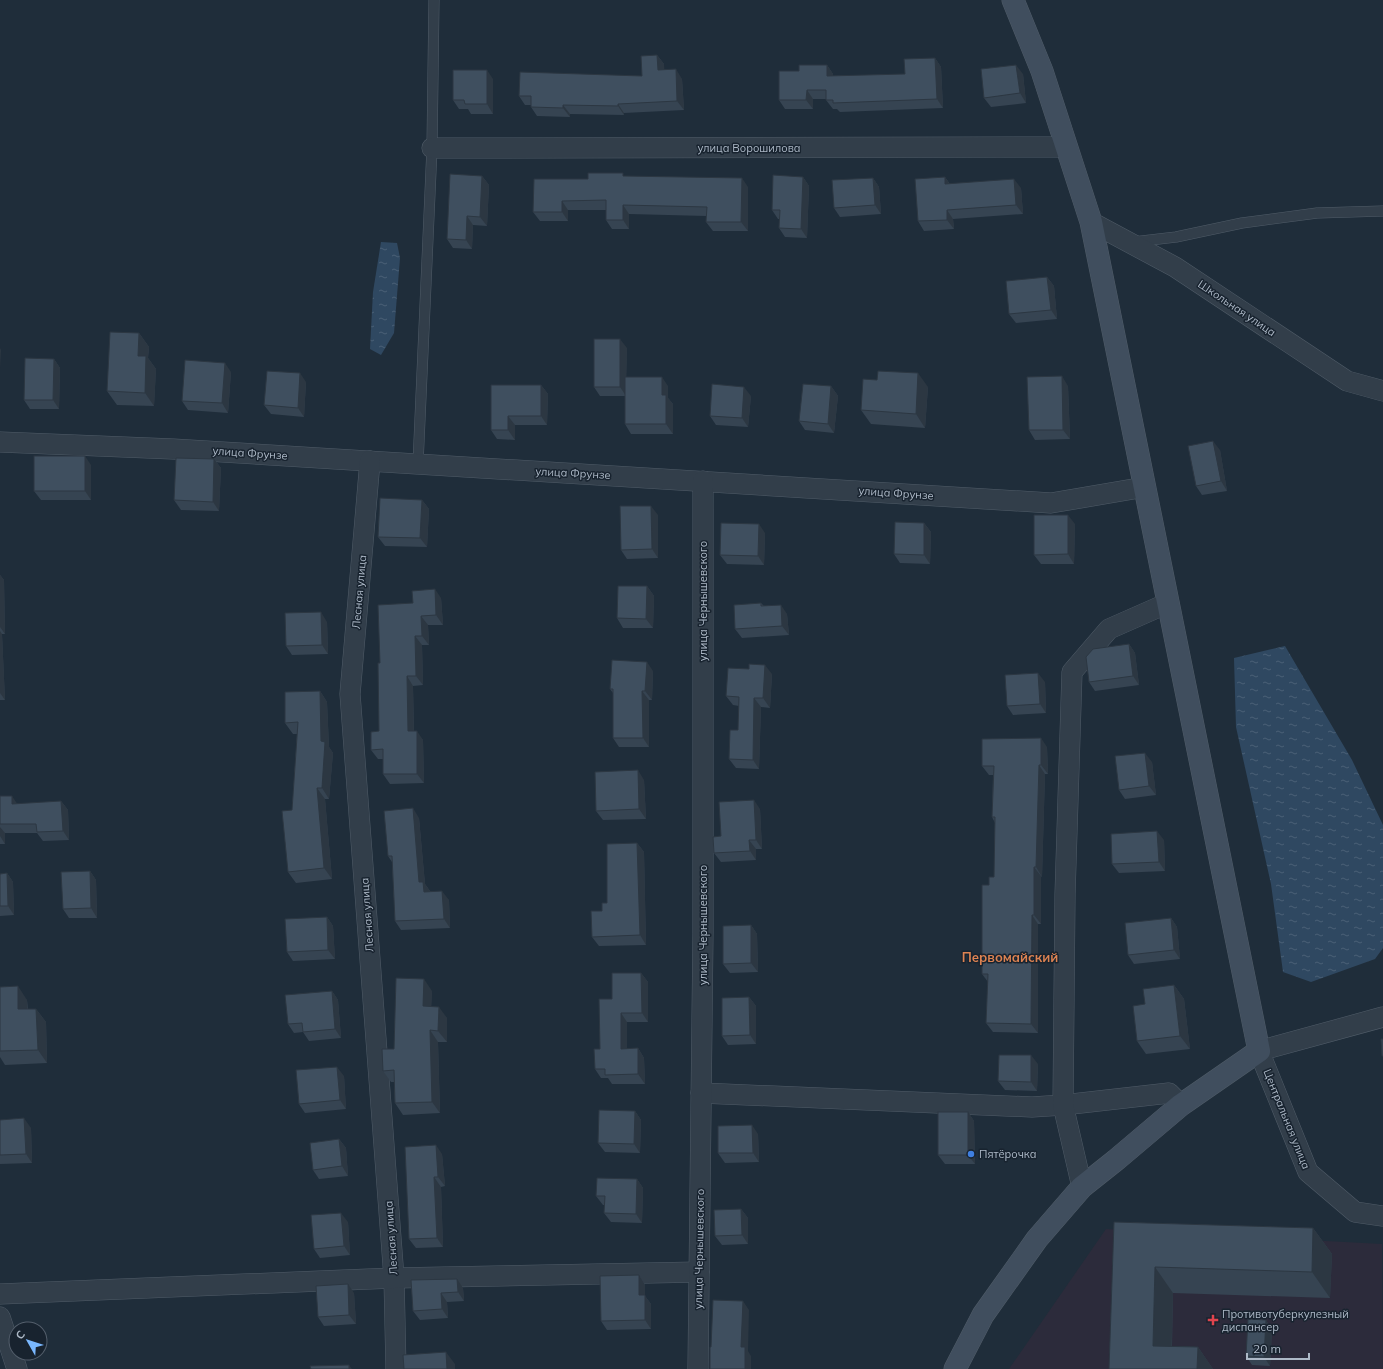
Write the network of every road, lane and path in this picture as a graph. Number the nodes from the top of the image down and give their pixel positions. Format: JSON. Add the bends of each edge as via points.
{"nodes":[{"id":1,"x":434,"y":0,"type":"edge"},
{"id":2,"x":1013,"y":0,"type":"edge"},
{"id":3,"x":1065,"y":147,"type":"junction"},
{"id":4,"x":432,"y":148,"type":"junction"},
{"id":5,"x":1383,"y":211,"type":"edge"},
{"id":6,"x":1091,"y":222,"type":"junction"},
{"id":7,"x":1129,"y":242,"type":"junction"},
{"id":8,"x":1383,"y":391,"type":"edge"},
{"id":9,"x":0,"y":442,"type":"edge"},
{"id":10,"x":370,"y":461,"type":"junction"},
{"id":11,"x":418,"y":464,"type":"junction"},
{"id":12,"x":703,"y":481,"type":"junction"},
{"id":13,"x":1144,"y":487,"type":"junction"},
{"id":14,"x":1168,"y":602,"type":"junction"},
{"id":15,"x":1383,"y":1017,"type":"edge"},
{"id":16,"x":1259,"y":1050,"type":"junction"},
{"id":17,"x":701,"y":1094,"type":"junction"},
{"id":18,"x":1063,"y":1105,"type":"junction"},
{"id":19,"x":1181,"y":1105,"type":"junction"},
{"id":20,"x":1082,"y":1187,"type":"junction"},
{"id":21,"x":1383,"y":1216,"type":"edge"},
{"id":22,"x":699,"y":1272,"type":"junction"},
{"id":23,"x":394,"y":1278,"type":"junction"},
{"id":24,"x":0,"y":1294,"type":"edge"},
{"id":25,"x":0,"y":1317,"type":"edge"},
{"id":26,"x":17,"y":1369,"type":"edge"},
{"id":27,"x":396,"y":1369,"type":"edge"},
{"id":28,"x":698,"y":1369,"type":"edge"},
{"id":29,"x":955,"y":1369,"type":"edge"}],
"edges":[{"from":1,"to":4,"type":"lane"},
{"from":2,"to":3,"type":"street","via":[[1042,71]]},
{"from":3,"to":4,"type":"street","name":"улица Ворошилова"},
{"from":3,"to":6,"type":"street"},
{"from":4,"to":11,"type":"lane"},
{"from":5,"to":7,"type":"lane","via":[[1316,213],[1242,223],[1176,237]]},
{"from":6,"to":7,"type":"street","name":"Школьная улица"},
{"from":6,"to":13,"type":"street"},
{"from":7,"to":8,"type":"street","name":"Школьная улица","via":[[1175,267],[1347,381]]},
{"from":9,"to":10,"type":"street","name":"улица Фрунзе"},
{"from":10,"to":11,"type":"street","name":"улица Фрунзе"},
{"from":10,"to":23,"type":"street","name":"Лесная улица","via":[[350,694]]},
{"from":11,"to":12,"type":"street","name":"улица Фрунзе"},
{"from":12,"to":13,"type":"street","name":"улица Фрунзе","via":[[1051,503]]},
{"from":12,"to":17,"type":"street","name":"улица Чернышевского"},
{"from":13,"to":14,"type":"street"},
{"from":14,"to":16,"type":"street"},
{"from":14,"to":18,"type":"street","via":[[1109,629],[1072,672],[1065,895]]},
{"from":15,"to":16,"type":"street"},
{"from":16,"to":19,"type":"street"},
{"from":16,"to":21,"type":"street","name":"Центральная улица","via":[[1308,1172],[1355,1212]]},
{"from":17,"to":18,"type":"street","via":[[1032,1107]]},
{"from":17,"to":22,"type":"street","name":"улица Чернышевского"},
{"from":18,"to":19,"type":"street","via":[[1169,1093]]},
{"from":18,"to":20,"type":"street"},
{"from":19,"to":20,"type":"street"},
{"from":20,"to":29,"type":"street","via":[[1037,1239],[983,1315]]},
{"from":22,"to":23,"type":"street"},
{"from":22,"to":28,"type":"street","name":"улица Чернышевского"},
{"from":23,"to":24,"type":"street"},
{"from":23,"to":27,"type":"street","name":"Лесная улица"},
{"from":25,"to":26,"type":"street"}]}
